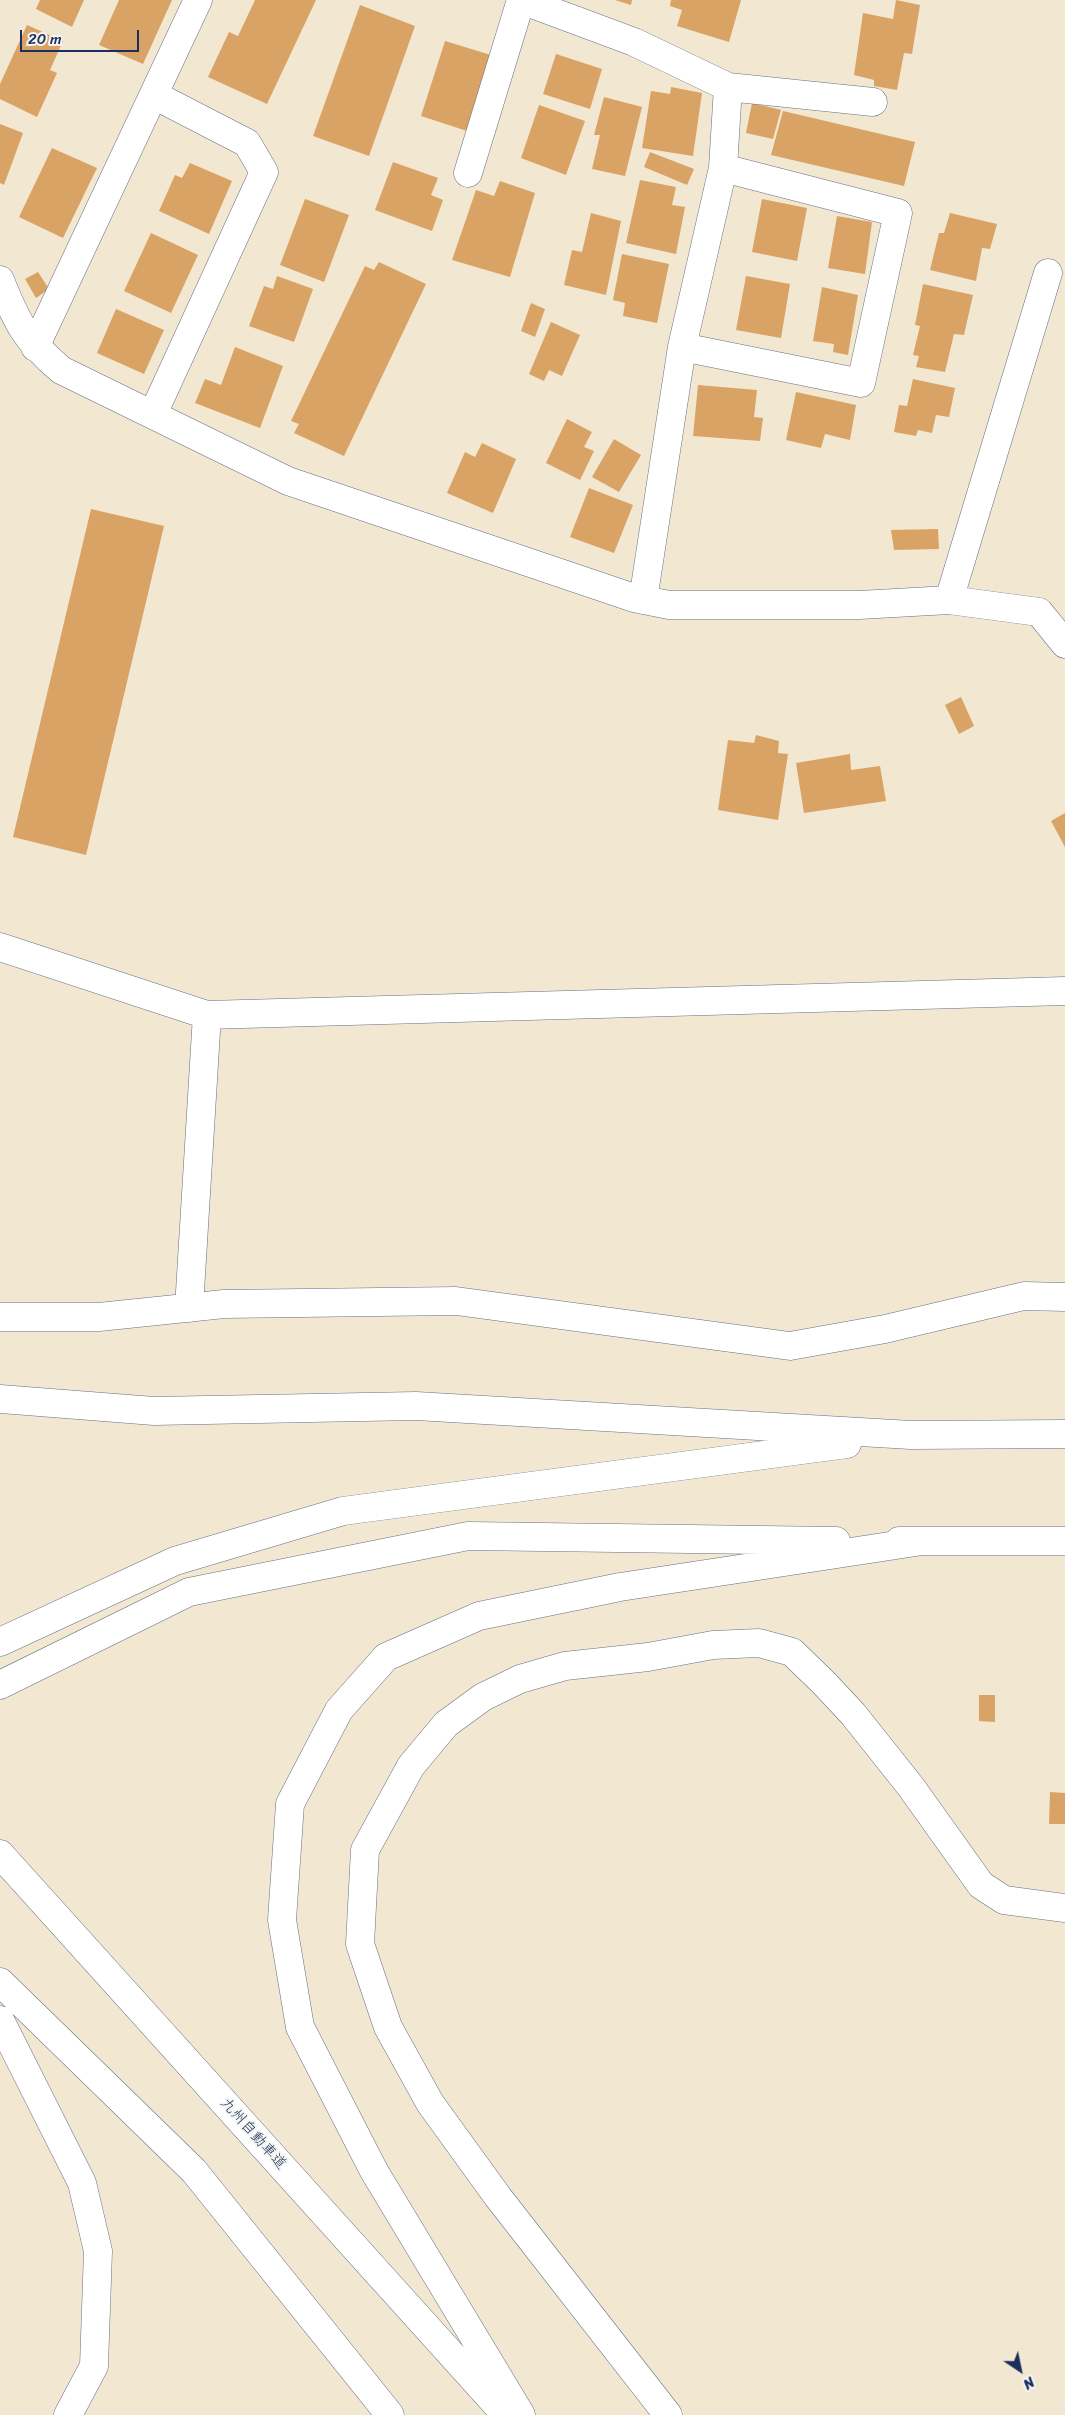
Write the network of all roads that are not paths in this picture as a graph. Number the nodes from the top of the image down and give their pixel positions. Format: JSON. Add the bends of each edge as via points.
{"nodes":[{"id":1,"x":198,"y":0,"type":"edge"},
{"id":2,"x":521,"y":0,"type":"edge"},
{"id":3,"x":728,"y":87,"type":"junction"},
{"id":4,"x":154,"y":95,"type":"junction"},
{"id":5,"x":874,"y":102,"type":"dead end"},
{"id":6,"x":723,"y":168,"type":"junction"},
{"id":7,"x":468,"y":173,"type":"dead end"},
{"id":8,"x":1048,"y":272,"type":"dead end"},
{"id":9,"x":0,"y":280,"type":"edge"},
{"id":10,"x":35,"y":347,"type":"junction"},
{"id":11,"x":682,"y":347,"type":"junction"},
{"id":12,"x":153,"y":414,"type":"junction"},
{"id":13,"x":643,"y":600,"type":"junction"},
{"id":14,"x":949,"y":600,"type":"junction"},
{"id":15,"x":1065,"y":644,"type":"edge"},
{"id":16,"x":0,"y":947,"type":"edge"},
{"id":17,"x":1065,"y":991,"type":"edge"},
{"id":18,"x":207,"y":1014,"type":"junction"},
{"id":19,"x":1065,"y":1297,"type":"edge"},
{"id":20,"x":189,"y":1308,"type":"junction"},
{"id":21,"x":0,"y":1316,"type":"edge"},
{"id":22,"x":0,"y":1399,"type":"edge"},
{"id":23,"x":1065,"y":1434,"type":"edge"},
{"id":24,"x":911,"y":1435,"type":"junction"},
{"id":25,"x":1065,"y":1541,"type":"edge"},
{"id":26,"x":916,"y":1542,"type":"junction"},
{"id":27,"x":0,"y":1642,"type":"edge"},
{"id":28,"x":0,"y":1685,"type":"edge"},
{"id":29,"x":0,"y":1854,"type":"edge"},
{"id":30,"x":1065,"y":1908,"type":"edge"},
{"id":31,"x":0,"y":1982,"type":"edge"},
{"id":32,"x":0,"y":2020,"type":"edge"},
{"id":33,"x":68,"y":2415,"type":"edge"},
{"id":34,"x":390,"y":2415,"type":"edge"},
{"id":35,"x":506,"y":2415,"type":"edge"},
{"id":36,"x":521,"y":2415,"type":"edge"},
{"id":37,"x":668,"y":2415,"type":"edge"}],
"edges":[{"from":1,"to":4,"type":"main road"},
{"from":2,"to":3,"type":"main road","via":[[634,42]]},
{"from":2,"to":7,"type":"main road"},
{"from":3,"to":5,"type":"main road"},
{"from":3,"to":6,"type":"main road"},
{"from":4,"to":10,"type":"main road"},
{"from":4,"to":12,"type":"main road","via":[[248,143],[264,172]]},
{"from":6,"to":11,"type":"main road"},
{"from":6,"to":11,"type":"main road","via":[[898,213],[861,383]]},
{"from":8,"to":14,"type":"main road"},
{"from":9,"to":10,"type":"main road","via":[[15,318]]},
{"from":10,"to":12,"type":"main road","via":[[61,370]]},
{"from":11,"to":13,"type":"main road"},
{"from":12,"to":13,"type":"main road","via":[[288,481]]},
{"from":13,"to":14,"type":"main road","via":[[669,605],[859,605]]},
{"from":14,"to":15,"type":"main road","via":[[1039,612]]},
{"from":16,"to":18,"type":"main road"},
{"from":17,"to":18,"type":"main road"},
{"from":18,"to":20,"type":"main road"},
{"from":19,"to":20,"type":"main road","via":[[1024,1296],[885,1329],[790,1346],[456,1301],[224,1304]]},
{"from":20,"to":21,"type":"main road","via":[[99,1317]]},
{"from":22,"to":24,"type":"main road","via":[[154,1411],[416,1406]]},
{"from":23,"to":24,"type":"main road"},
{"from":24,"to":27,"type":"main road","via":[[343,1511],[175,1561]]},
{"from":25,"to":26,"type":"main road"},
{"from":26,"to":28,"type":"main road","via":[[468,1536],[189,1592]]},
{"from":26,"to":36,"type":"main road","via":[[620,1587],[479,1616],[386,1657],[339,1710],[290,1804],[282,1920],[300,2027],[374,2171]]},
{"from":29,"to":35,"type":"main road","name":"九州自動車道"},
{"from":30,"to":37,"type":"main road","via":[[1004,1900],[981,1885],[911,1787],[853,1714],[792,1652],[759,1643],[713,1645],[648,1657],[565,1666],[520,1679],[483,1697],[446,1724],[412,1766],[365,1850],[360,1944],[388,2027],[430,2103],[498,2197]]},
{"from":31,"to":34,"type":"main road","via":[[194,2171]]},
{"from":32,"to":33,"type":"main road","via":[[82,2183],[98,2252],[94,2366]]}]}
